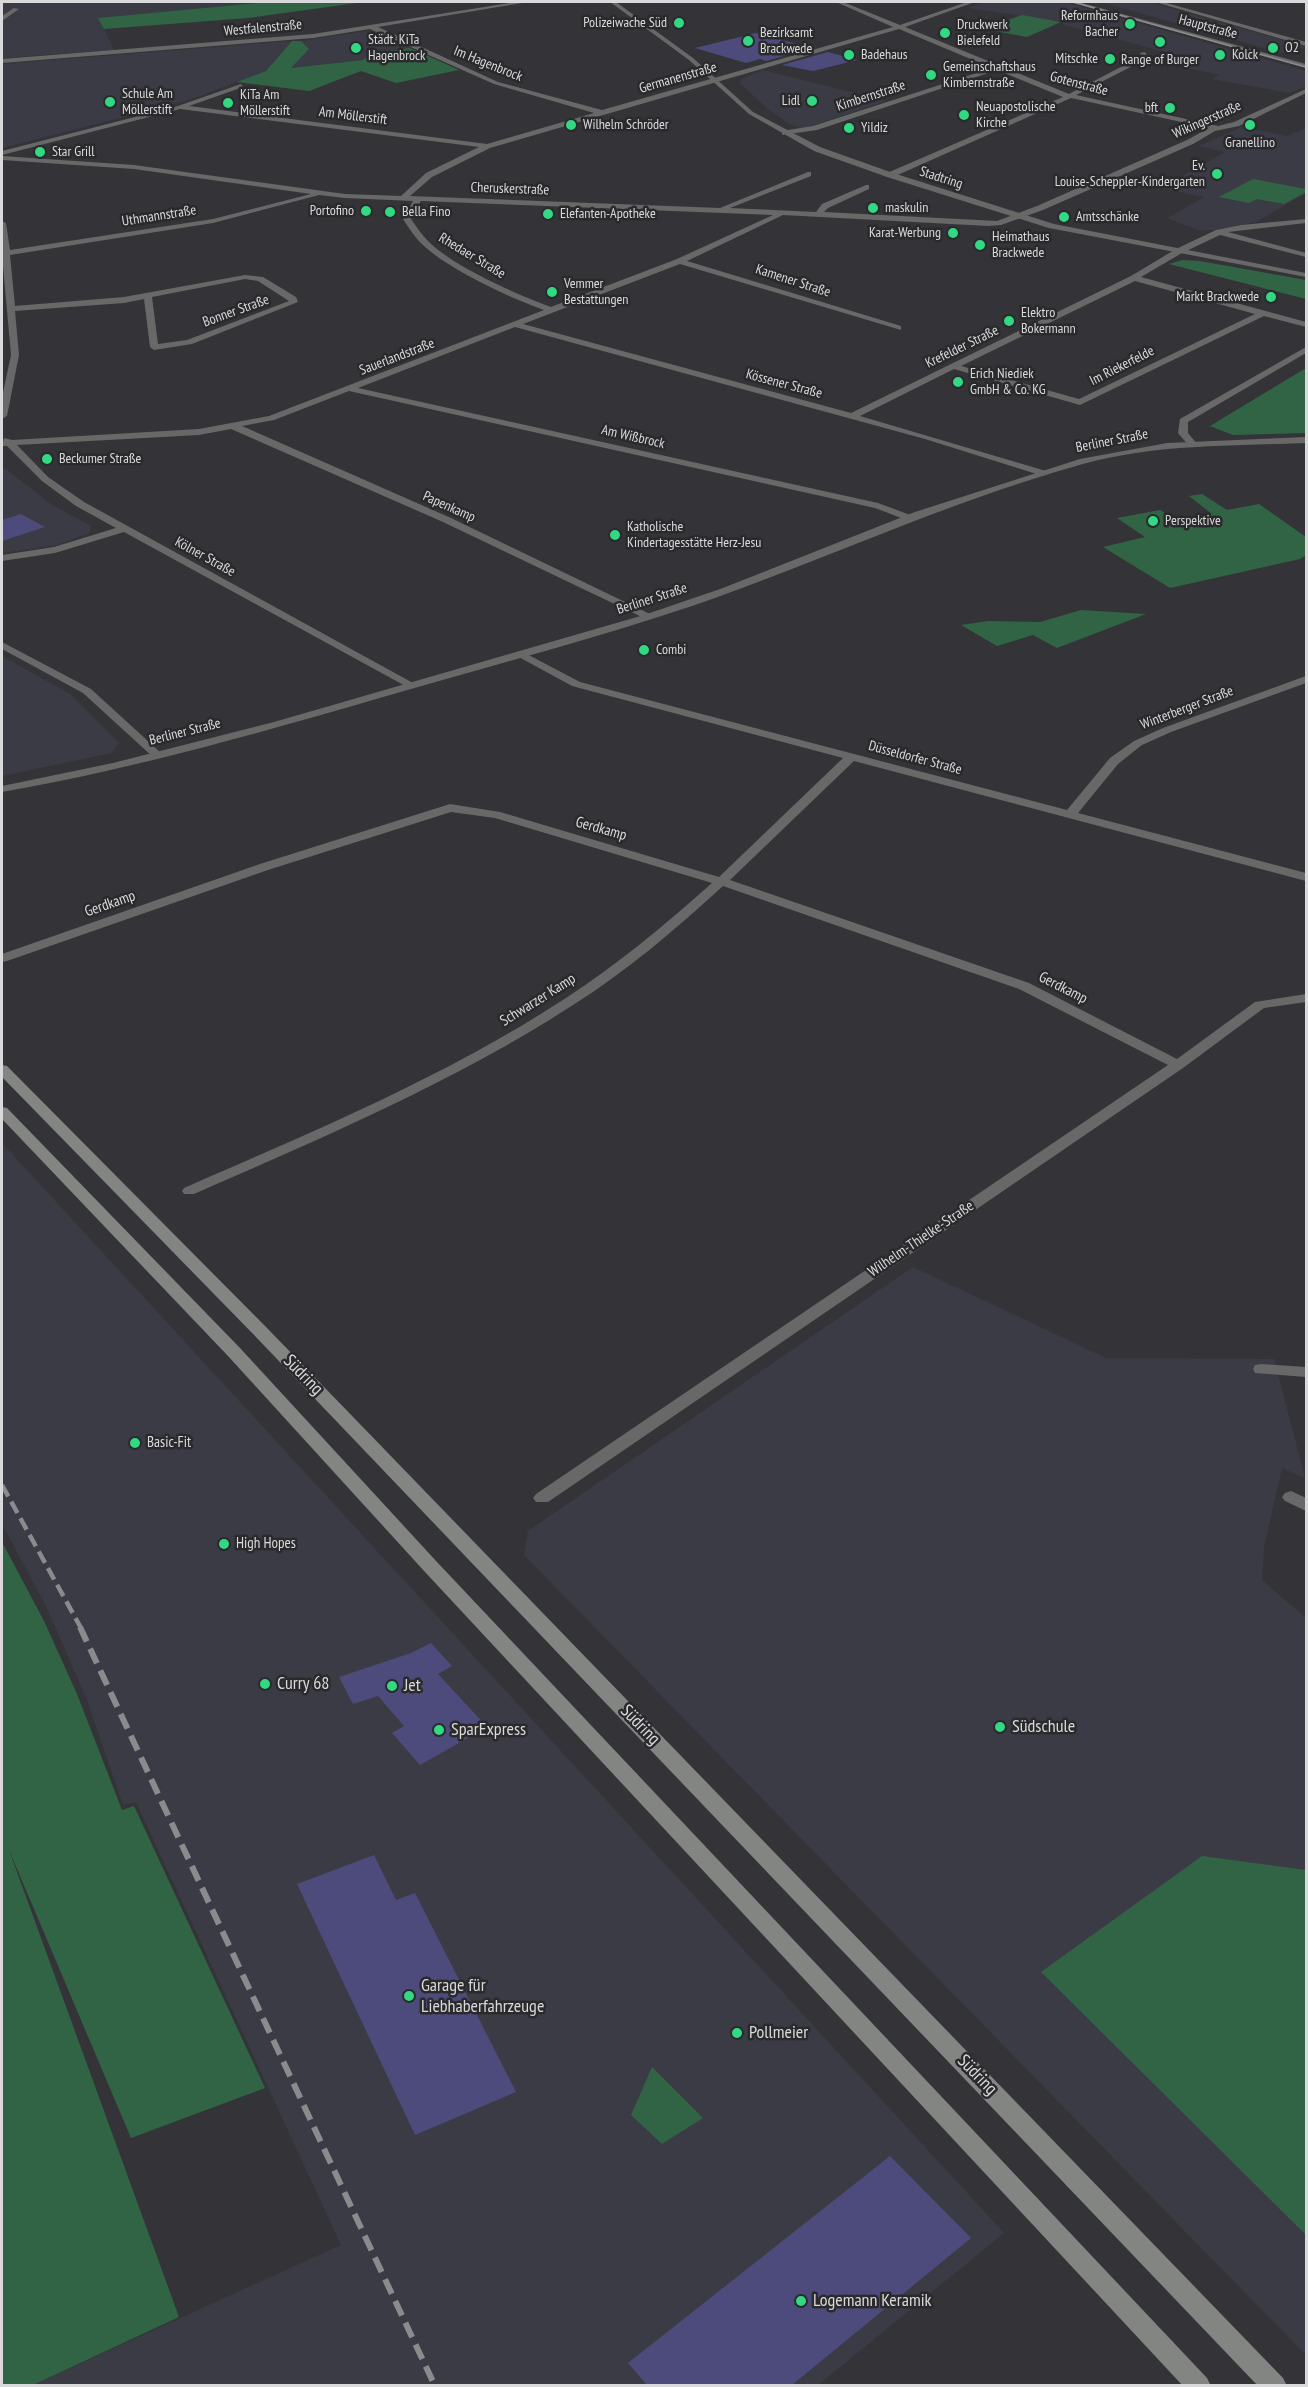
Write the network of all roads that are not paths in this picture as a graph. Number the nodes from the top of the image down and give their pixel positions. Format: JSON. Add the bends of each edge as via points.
{"nodes":[{"id":1,"x":525,"y":2,"type":"edge"},
{"id":2,"x":613,"y":2,"type":"edge"},
{"id":3,"x":839,"y":2,"type":"edge"},
{"id":4,"x":972,"y":2,"type":"edge"},
{"id":5,"x":1073,"y":2,"type":"edge"},
{"id":6,"x":1089,"y":2,"type":"edge"},
{"id":7,"x":1158,"y":2,"type":"edge"},
{"id":8,"x":16,"y":9,"type":"dead end"},
{"id":9,"x":2,"y":19,"type":"edge"},
{"id":10,"x":372,"y":27,"type":"junction"},
{"id":11,"x":902,"y":27,"type":"junction"},
{"id":12,"x":1306,"y":44,"type":"edge"},
{"id":13,"x":1143,"y":53,"type":"dead end"},
{"id":14,"x":1268,"y":54,"type":"junction"},
{"id":15,"x":2,"y":62,"type":"edge"},
{"id":16,"x":1306,"y":66,"type":"edge"},
{"id":17,"x":998,"y":68,"type":"junction"},
{"id":18,"x":714,"y":80,"type":"junction"},
{"id":19,"x":241,"y":86,"type":"dead end"},
{"id":20,"x":1306,"y":91,"type":"edge"},
{"id":21,"x":1070,"y":96,"type":"junction"},
{"id":22,"x":180,"y":107,"type":"junction"},
{"id":23,"x":600,"y":112,"type":"junction"},
{"id":24,"x":1219,"y":128,"type":"junction"},
{"id":25,"x":785,"y":134,"type":"junction"},
{"id":26,"x":487,"y":146,"type":"junction"},
{"id":27,"x":2,"y":153,"type":"edge"},
{"id":28,"x":2,"y":158,"type":"edge"},
{"id":29,"x":807,"y":174,"type":"dead end"},
{"id":30,"x":890,"y":176,"type":"junction"},
{"id":31,"x":866,"y":187,"type":"dead end"},
{"id":32,"x":318,"y":194,"type":"junction"},
{"id":33,"x":402,"y":199,"type":"junction"},
{"id":34,"x":418,"y":199,"type":"junction"},
{"id":35,"x":723,"y":211,"type":"junction"},
{"id":36,"x":780,"y":213,"type":"junction"},
{"id":37,"x":818,"y":214,"type":"junction"},
{"id":38,"x":1018,"y":216,"type":"junction"},
{"id":39,"x":1306,"y":221,"type":"edge"},
{"id":40,"x":2,"y":223,"type":"edge"},
{"id":41,"x":1219,"y":232,"type":"junction"},
{"id":42,"x":1179,"y":251,"type":"junction"},
{"id":43,"x":4,"y":253,"type":"edge"},
{"id":44,"x":1306,"y":255,"type":"edge"},
{"id":45,"x":680,"y":261,"type":"junction"},
{"id":46,"x":1306,"y":275,"type":"edge"},
{"id":47,"x":1134,"y":278,"type":"junction"},
{"id":48,"x":148,"y":295,"type":"junction"},
{"id":49,"x":11,"y":309,"type":"junction"},
{"id":50,"x":553,"y":311,"type":"junction"},
{"id":51,"x":1263,"y":313,"type":"junction"},
{"id":52,"x":516,"y":325,"type":"junction"},
{"id":53,"x":1306,"y":325,"type":"edge"},
{"id":54,"x":12,"y":326,"type":"junction"},
{"id":55,"x":2,"y":327,"type":"edge"},
{"id":56,"x":898,"y":328,"type":"dead end"},
{"id":57,"x":1306,"y":350,"type":"edge"},
{"id":58,"x":952,"y":366,"type":"junction"},
{"id":59,"x":350,"y":389,"type":"junction"},
{"id":60,"x":2,"y":416,"type":"edge"},
{"id":61,"x":852,"y":416,"type":"junction"},
{"id":62,"x":235,"y":427,"type":"junction"},
{"id":63,"x":2,"y":433,"type":"edge"},
{"id":64,"x":1306,"y":440,"type":"edge"},
{"id":65,"x":5,"y":443,"type":"edge"},
{"id":66,"x":1193,"y":445,"type":"junction"},
{"id":67,"x":1043,"y":473,"type":"junction"},
{"id":68,"x":909,"y":518,"type":"junction"},
{"id":69,"x":123,"y":529,"type":"junction"},
{"id":70,"x":2,"y":558,"type":"edge"},
{"id":71,"x":648,"y":617,"type":"junction"},
{"id":72,"x":2,"y":645,"type":"edge"},
{"id":73,"x":522,"y":654,"type":"junction"},
{"id":74,"x":1306,"y":680,"type":"edge"},
{"id":75,"x":409,"y":686,"type":"junction"},
{"id":76,"x":157,"y":755,"type":"junction"},
{"id":77,"x":851,"y":757,"type":"junction"},
{"id":78,"x":2,"y":789,"type":"edge"},
{"id":79,"x":1070,"y":815,"type":"junction"},
{"id":80,"x":1306,"y":877,"type":"edge"},
{"id":81,"x":720,"y":881,"type":"junction"},
{"id":82,"x":2,"y":958,"type":"edge"},
{"id":83,"x":1306,"y":998,"type":"edge"},
{"id":84,"x":1178,"y":1065,"type":"junction"},
{"id":85,"x":2,"y":1069,"type":"edge"},
{"id":86,"x":2,"y":1111,"type":"edge"},
{"id":87,"x":189,"y":1191,"type":"dead end"},
{"id":88,"x":1261,"y":1369,"type":"dead end"},
{"id":89,"x":1306,"y":1372,"type":"edge"},
{"id":90,"x":1291,"y":1497,"type":"dead end"},
{"id":91,"x":542,"y":1498,"type":"dead end"},
{"id":92,"x":1306,"y":1505,"type":"edge"},
{"id":93,"x":1199,"y":2385,"type":"edge"},
{"id":94,"x":1275,"y":2385,"type":"edge"}],
"edges":[{"from":1,"to":10,"type":"street","name":"Westfalenstraße"},
{"from":2,"to":18,"type":"street","name":"Stadtring"},
{"from":3,"to":11,"type":"street","name":"Gotenstraße"},
{"from":4,"to":11,"type":"street","name":"Germanenstraße"},
{"from":5,"to":14,"type":"street","name":"Hauptstraße"},
{"from":6,"to":14,"type":"street","name":"Hauptstraße"},
{"from":7,"to":12,"type":"street"},
{"from":8,"to":9,"type":"street"},
{"from":10,"to":15,"type":"street","name":"Westfalenstraße","via":[[294,38]]},
{"from":10,"to":23,"type":"street","name":"Im Hagenbrock","via":[[496,82]]},
{"from":11,"to":17,"type":"street","name":"Gotenstraße"},
{"from":11,"to":18,"type":"street","name":"Germanenstraße"},
{"from":13,"to":21,"type":"street","via":[[1146,57]]},
{"from":14,"to":16,"type":"street","name":"Hauptstraße"},
{"from":17,"to":21,"type":"street","name":"Gotenstraße"},
{"from":17,"to":25,"type":"street","name":"Kimbernstraße"},
{"from":18,"to":23,"type":"street","name":"Germanenstraße"},
{"from":18,"to":25,"type":"street","name":"Stadtring","via":[[745,108]]},
{"from":19,"to":22,"type":"street","name":"Am Möllerstift"},
{"from":20,"to":24,"type":"street","name":"Wikingerstraße"},
{"from":21,"to":24,"type":"street","name":"Gotenstraße"},
{"from":21,"to":30,"type":"street"},
{"from":22,"to":26,"type":"street","name":"Am Möllerstift"},
{"from":22,"to":27,"type":"street","name":"Am Möllerstift"},
{"from":23,"to":26,"type":"street","name":"Germanenstraße"},
{"from":24,"to":38,"type":"street","name":"Wikingerstraße"},
{"from":25,"to":30,"type":"street","name":"Stadtring"},
{"from":26,"to":33,"type":"street","name":"Germanenstraße","via":[[429,175]]},
{"from":28,"to":32,"type":"street","name":"Cheruskerstraße","via":[[128,166]]},
{"from":29,"to":35,"type":"street"},
{"from":30,"to":38,"type":"street","name":"Stadtring"},
{"from":31,"to":37,"type":"street","via":[[825,206]]},
{"from":32,"to":33,"type":"street","name":"Cheruskerstraße"},
{"from":32,"to":43,"type":"street","name":"Uthmannstraße","via":[[213,221]]},
{"from":33,"to":34,"type":"street","name":"Cheruskerstraße"},
{"from":34,"to":35,"type":"street","name":"Cheruskerstraße"},
{"from":34,"to":50,"type":"street","name":"Rhedaer Straße","via":[[407,219],[432,250],[518,298]]},
{"from":35,"to":36,"type":"street","name":"Cheruskerstraße"},
{"from":36,"to":37,"type":"street","name":"Cheruskerstraße"},
{"from":36,"to":45,"type":"street","name":"Sauerlandstraße"},
{"from":37,"to":38,"type":"street","name":"Cheruskerstraße","via":[[978,224]]},
{"from":38,"to":42,"type":"street","name":"Stadtring"},
{"from":39,"to":41,"type":"street","name":"Krefelder Straße"},
{"from":40,"to":43,"type":"street"},
{"from":41,"to":42,"type":"street","name":"Krefelder Straße"},
{"from":41,"to":44,"type":"street"},
{"from":42,"to":46,"type":"street","name":"Stadtring"},
{"from":42,"to":47,"type":"street","name":"Krefelder Straße"},
{"from":43,"to":49,"type":"street"},
{"from":45,"to":50,"type":"street","name":"Sauerlandstraße"},
{"from":45,"to":56,"type":"street","name":"Kamener Straße"},
{"from":47,"to":51,"type":"street"},
{"from":47,"to":58,"type":"street","name":"Krefelder Straße"},
{"from":48,"to":48,"type":"street","name":"Bonner Straße","via":[[254,277],[294,302],[189,342],[154,347]]},
{"from":48,"to":49,"type":"street","name":"Bonner Straße"},
{"from":49,"to":54,"type":"street"},
{"from":50,"to":52,"type":"street","name":"Sauerlandstraße"},
{"from":51,"to":53,"type":"street"},
{"from":51,"to":58,"type":"street","name":"Im Riekerfelde","via":[[1080,402]]},
{"from":52,"to":59,"type":"street","name":"Sauerlandstraße"},
{"from":52,"to":61,"type":"street","name":"Kössener Straße"},
{"from":54,"to":55,"type":"street"},
{"from":54,"to":60,"type":"street","via":[[15,355]]},
{"from":57,"to":66,"type":"street","via":[[1183,421],[1183,432]]},
{"from":58,"to":61,"type":"street","name":"Krefelder Straße"},
{"from":59,"to":62,"type":"street","name":"Sauerlandstraße"},
{"from":59,"to":68,"type":"street","name":"Am Wißbrock","via":[[878,506]]},
{"from":61,"to":67,"type":"street","name":"Kössener Straße"},
{"from":62,"to":65,"type":"street","name":"Sauerlandstraße"},
{"from":62,"to":71,"type":"street","name":"Papenkamp","via":[[447,520]]},
{"from":63,"to":65,"type":"street","name":"Kölner Straße"},
{"from":64,"to":66,"type":"street","name":"Berliner Straße"},
{"from":65,"to":69,"type":"street","name":"Kölner Straße","via":[[58,490]]},
{"from":66,"to":67,"type":"street","name":"Berliner Straße","via":[[1135,450]]},
{"from":67,"to":68,"type":"street","name":"Berliner Straße"},
{"from":68,"to":71,"type":"street","name":"Berliner Straße","via":[[727,591]]},
{"from":69,"to":70,"type":"street","via":[[55,550]]},
{"from":69,"to":75,"type":"street","name":"Kölner Straße"},
{"from":71,"to":73,"type":"street","name":"Berliner Straße"},
{"from":72,"to":76,"type":"street","via":[[87,691]]},
{"from":73,"to":75,"type":"street","name":"Berliner Straße"},
{"from":73,"to":77,"type":"street","name":"Düsseldorfer Straße","via":[[576,684]]},
{"from":74,"to":79,"type":"street","name":"Winterberger Straße","via":[[1138,743],[1114,761]]},
{"from":75,"to":76,"type":"street","name":"Berliner Straße"},
{"from":76,"to":78,"type":"street","name":"Berliner Straße"},
{"from":77,"to":79,"type":"street","name":"Düsseldorfer Straße"},
{"from":77,"to":81,"type":"street","name":"Schwarzer Kamp"},
{"from":79,"to":80,"type":"street","name":"Düsseldorfer Straße"},
{"from":81,"to":82,"type":"street","name":"Gerdkamp","via":[[496,815],[450,808],[264,867]]},
{"from":81,"to":84,"type":"street","name":"Gerdkamp","via":[[1024,986]]},
{"from":81,"to":87,"type":"street","name":"Schwarzer Kamp","via":[[644,947],[486,1053],[379,1107]]},
{"from":83,"to":84,"type":"street","name":"Wilhelm-Thielke-Straße","via":[[1260,1005]]},
{"from":84,"to":91,"type":"street","name":"Wilhelm-Thielke-Straße"},
{"from":85,"to":94,"type":"main road","name":"Südring","via":[[261,1332]]},
{"from":86,"to":93,"type":"main road","via":[[234,1352]]},
{"from":88,"to":89,"type":"street"},
{"from":90,"to":92,"type":"street"}]}
